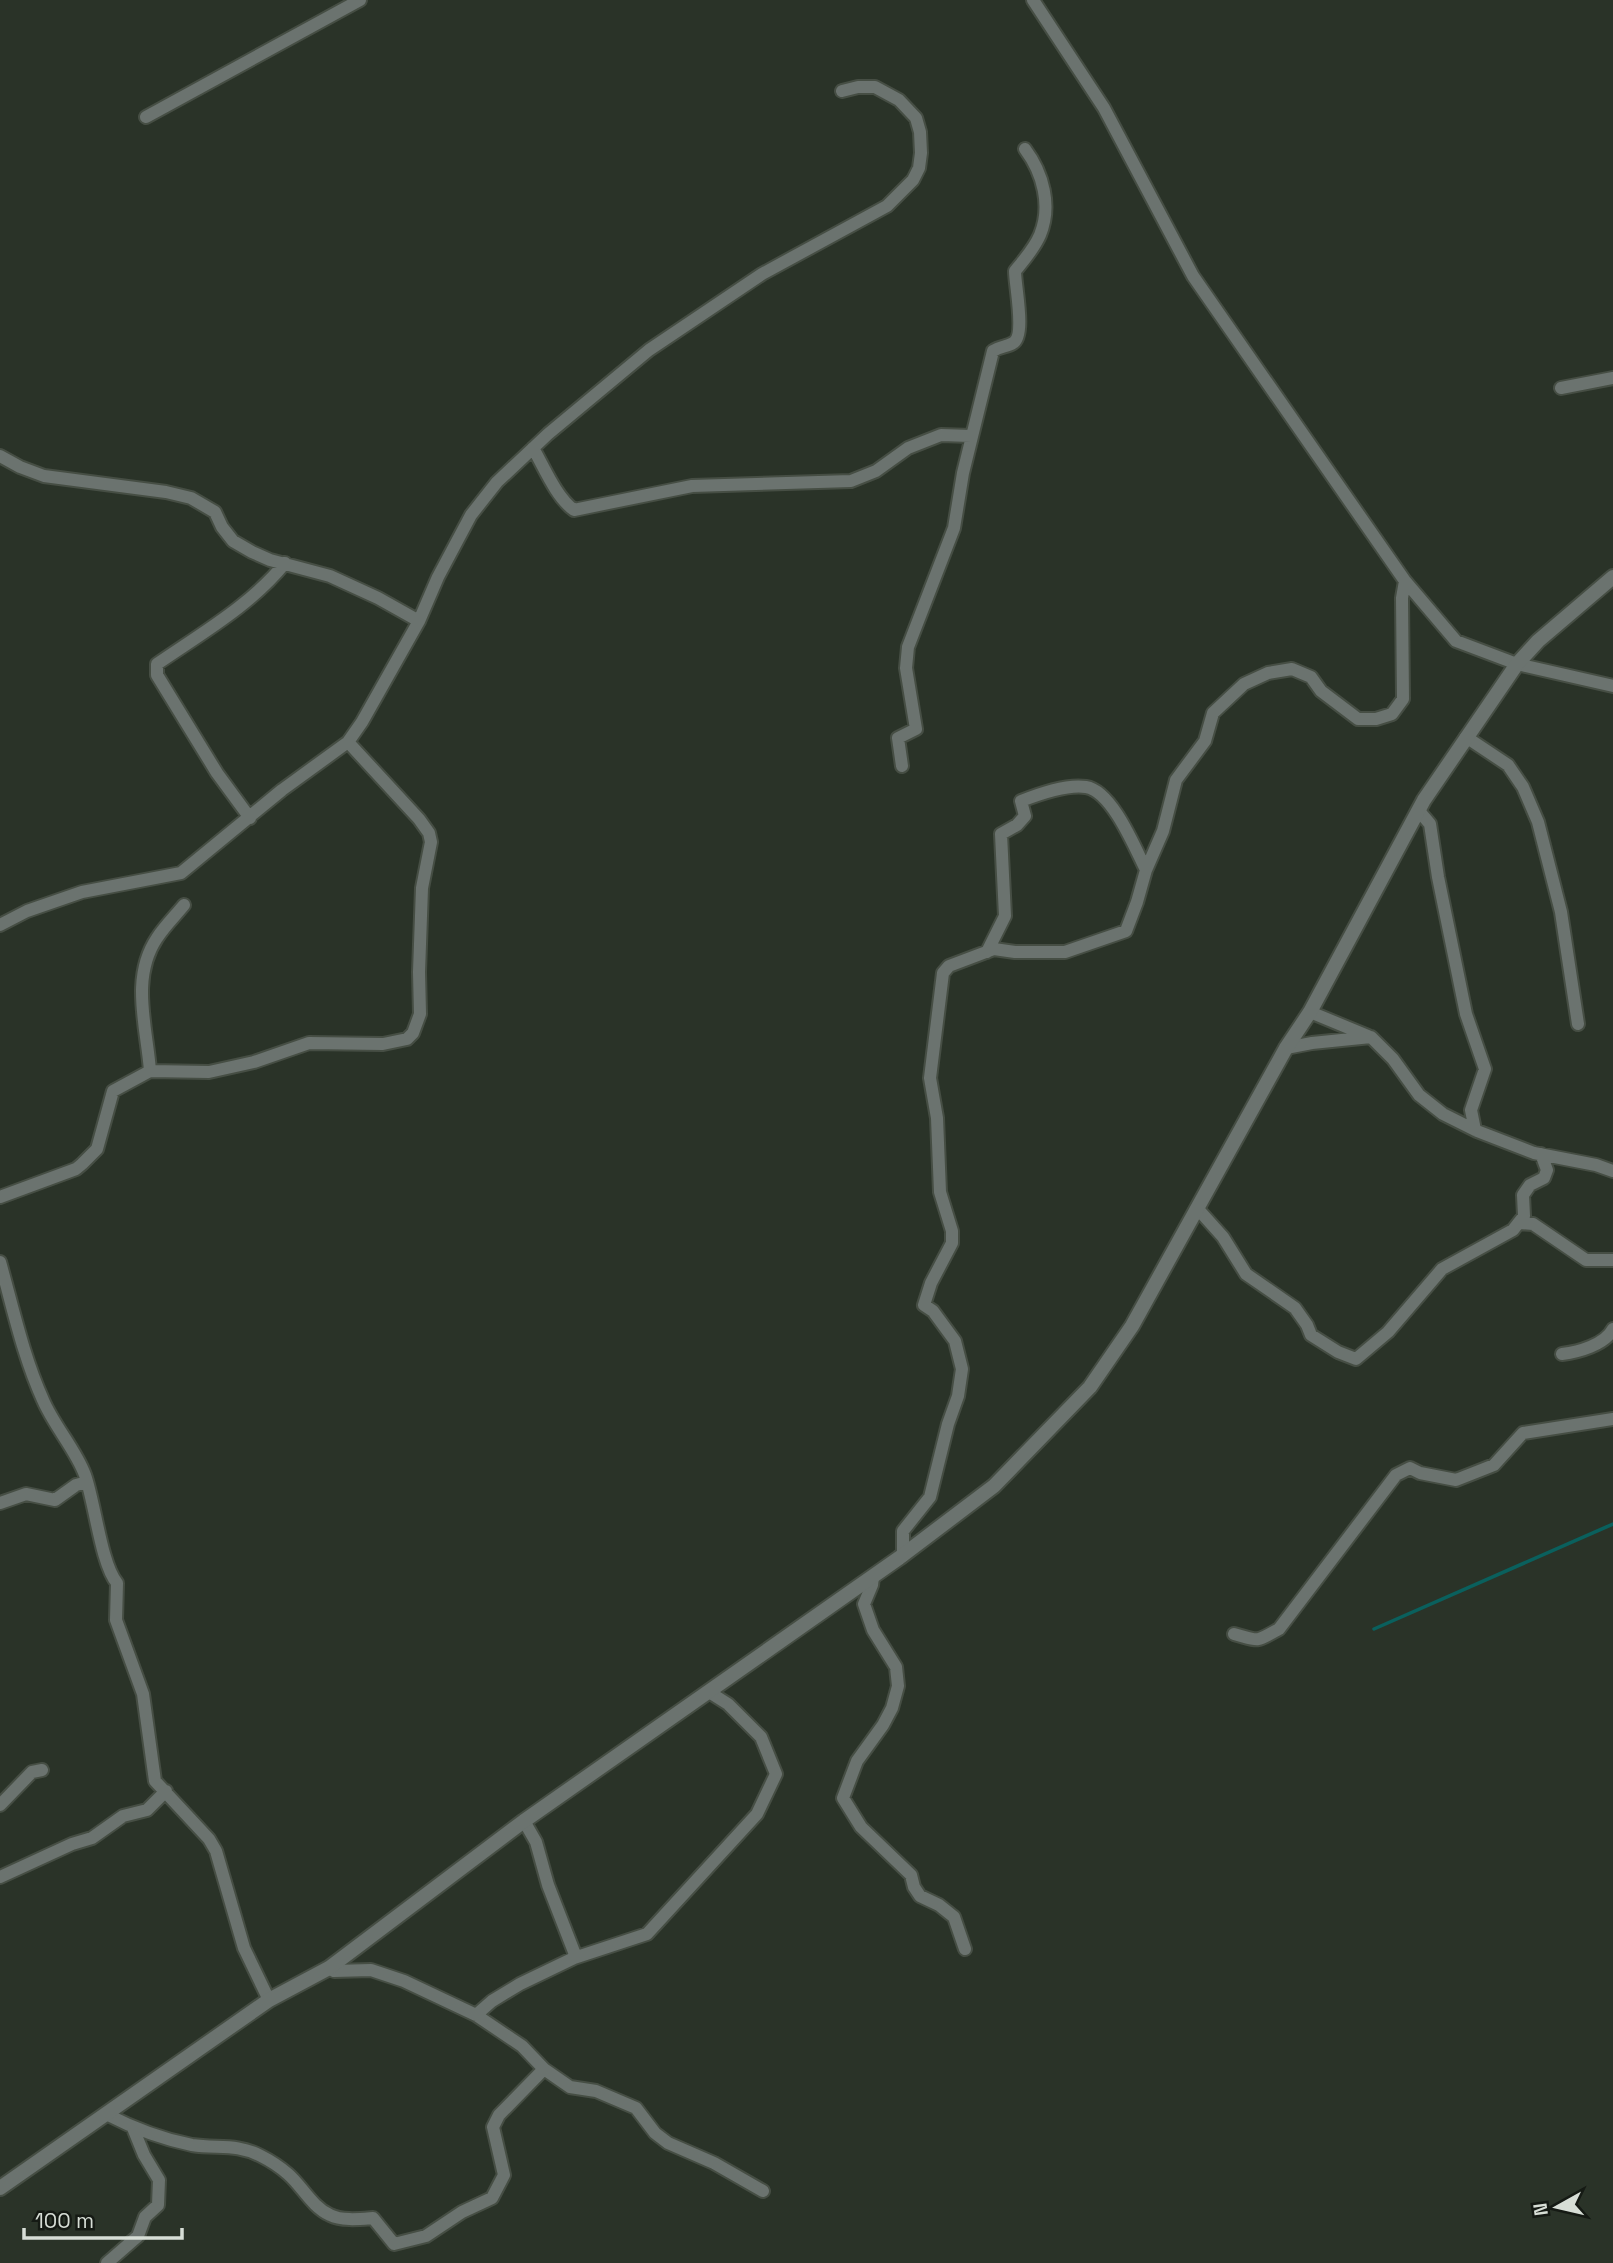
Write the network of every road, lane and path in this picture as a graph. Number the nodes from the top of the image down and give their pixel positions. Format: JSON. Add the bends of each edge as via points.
{"nodes":[{"id":1,"x":360,"y":0,"type":"edge"},
{"id":2,"x":1033,"y":0,"type":"edge"},
{"id":3,"x":842,"y":91,"type":"dead end"},
{"id":4,"x":146,"y":117,"type":"dead end"},
{"id":5,"x":1026,"y":149,"type":"dead end"},
{"id":6,"x":1613,"y":378,"type":"edge"},
{"id":7,"x":1561,"y":388,"type":"dead end"},
{"id":8,"x":971,"y":436,"type":"junction"},
{"id":9,"x":533,"y":448,"type":"junction"},
{"id":10,"x":0,"y":456,"type":"edge"},
{"id":11,"x":285,"y":563,"type":"junction"},
{"id":12,"x":1613,"y":578,"type":"edge"},
{"id":13,"x":1405,"y":581,"type":"junction"},
{"id":14,"x":419,"y":621,"type":"junction"},
{"id":15,"x":1517,"y":664,"type":"junction"},
{"id":16,"x":1613,"y":686,"type":"edge"},
{"id":17,"x":1466,"y":737,"type":"junction"},
{"id":18,"x":348,"y":742,"type":"junction"},
{"id":19,"x":902,"y":766,"type":"dead end"},
{"id":20,"x":1419,"y":811,"type":"junction"},
{"id":21,"x":250,"y":818,"type":"junction"},
{"id":22,"x":1146,"y":870,"type":"junction"},
{"id":23,"x":184,"y":905,"type":"dead end"},
{"id":24,"x":0,"y":925,"type":"edge"},
{"id":25,"x":987,"y":952,"type":"junction"},
{"id":26,"x":1310,"y":1012,"type":"junction"},
{"id":27,"x":1578,"y":1024,"type":"dead end"},
{"id":28,"x":1371,"y":1037,"type":"junction"},
{"id":29,"x":1286,"y":1048,"type":"junction"},
{"id":30,"x":150,"y":1071,"type":"junction"},
{"id":31,"x":1475,"y":1130,"type":"junction"},
{"id":32,"x":1541,"y":1154,"type":"junction"},
{"id":33,"x":1613,"y":1171,"type":"edge"},
{"id":34,"x":0,"y":1197,"type":"edge"},
{"id":35,"x":1197,"y":1208,"type":"junction"},
{"id":36,"x":1519,"y":1223,"type":"junction"},
{"id":37,"x":1613,"y":1260,"type":"edge"},
{"id":38,"x":0,"y":1262,"type":"edge"},
{"id":39,"x":1613,"y":1329,"type":"edge"},
{"id":40,"x":1562,"y":1354,"type":"dead end"},
{"id":41,"x":1613,"y":1419,"type":"edge"},
{"id":42,"x":87,"y":1482,"type":"junction"},
{"id":43,"x":0,"y":1503,"type":"edge"},
{"id":44,"x":903,"y":1556,"type":"junction"},
{"id":45,"x":873,"y":1577,"type":"junction"},
{"id":46,"x":1234,"y":1634,"type":"dead end"},
{"id":47,"x":709,"y":1692,"type":"junction"},
{"id":48,"x":42,"y":1770,"type":"dead end"},
{"id":49,"x":166,"y":1791,"type":"junction"},
{"id":50,"x":0,"y":1805,"type":"edge"},
{"id":51,"x":524,"y":1821,"type":"junction"},
{"id":52,"x":0,"y":1877,"type":"edge"},
{"id":53,"x":965,"y":1949,"type":"dead end"},
{"id":54,"x":576,"y":1957,"type":"junction"},
{"id":55,"x":329,"y":1968,"type":"junction"},
{"id":56,"x":269,"y":2000,"type":"junction"},
{"id":57,"x":476,"y":2015,"type":"junction"},
{"id":58,"x":544,"y":2068,"type":"junction"},
{"id":59,"x":106,"y":2114,"type":"junction"},
{"id":60,"x":133,"y":2128,"type":"junction"},
{"id":61,"x":0,"y":2188,"type":"edge"},
{"id":62,"x":763,"y":2191,"type":"dead end"},
{"id":63,"x":107,"y":2263,"type":"edge"}],
"edges":[{"from":1,"to":4,"type":"street"},
{"from":2,"to":13,"type":"street","via":[[1104,108],[1193,276]]},
{"from":3,"to":9,"type":"street","via":[[875,87],[899,100],[916,118],[919,167],[902,193],[887,206],[762,274],[649,351]]},
{"from":5,"to":8,"type":"street","via":[[1044,183],[1042,232],[1014,271],[1018,339],[993,351]]},
{"from":6,"to":7,"type":"street"},
{"from":8,"to":9,"type":"street","via":[[941,435],[852,481],[692,486],[575,510]]},
{"from":8,"to":19,"type":"street","via":[[954,528],[908,647],[906,668],[916,729],[898,738]]},
{"from":9,"to":14,"type":"street","via":[[497,482],[471,516]]},
{"from":10,"to":11,"type":"street","via":[[44,476],[191,498],[215,512],[233,541]]},
{"from":11,"to":14,"type":"street","via":[[330,576]]},
{"from":11,"to":21,"type":"street","via":[[269,582],[158,664],[156,670],[217,773]]},
{"from":12,"to":15,"type":"street"},
{"from":13,"to":15,"type":"street","via":[[1456,641]]},
{"from":13,"to":22,"type":"street","via":[[1403,699],[1392,714],[1359,719],[1321,691],[1311,677],[1292,669],[1244,684],[1213,713],[1205,741],[1177,780]]},
{"from":14,"to":18,"type":"street"},
{"from":15,"to":16,"type":"street"},
{"from":15,"to":17,"type":"street"},
{"from":17,"to":20,"type":"street"},
{"from":17,"to":27,"type":"street","via":[[1508,765],[1538,822],[1557,890]]},
{"from":18,"to":21,"type":"street"},
{"from":18,"to":30,"type":"street","via":[[429,832],[422,888],[421,1014],[412,1033],[407,1039],[383,1044],[309,1043],[209,1072]]},
{"from":20,"to":26,"type":"street"},
{"from":20,"to":31,"type":"street","via":[[1430,824],[1466,1014],[1485,1069],[1471,1110]]},
{"from":21,"to":24,"type":"street","via":[[181,873],[82,891]]},
{"from":22,"to":25,"type":"street","via":[[1126,931],[1065,952]]},
{"from":22,"to":25,"type":"street","via":[[1119,815],[1087,786],[1046,791],[1021,801],[1025,816],[1001,834],[1005,916]]},
{"from":23,"to":30,"type":"street","via":[[156,940],[142,978]]},
{"from":25,"to":44,"type":"street","via":[[949,966],[943,973],[930,1078],[940,1192],[952,1243],[925,1305],[955,1341],[962,1369],[930,1497],[903,1531]]},
{"from":26,"to":28,"type":"street"},
{"from":26,"to":29,"type":"street"},
{"from":28,"to":29,"type":"street"},
{"from":28,"to":31,"type":"street","via":[[1419,1095]]},
{"from":29,"to":35,"type":"street"},
{"from":30,"to":34,"type":"street","via":[[113,1091],[97,1149],[82,1164]]},
{"from":31,"to":32,"type":"street"},
{"from":32,"to":33,"type":"street"},
{"from":32,"to":36,"type":"street","via":[[1547,1170],[1523,1195],[1524,1216]]},
{"from":35,"to":36,"type":"street","via":[[1223,1237],[1246,1274],[1295,1308],[1311,1335],[1356,1360],[1388,1332],[1442,1269]]},
{"from":35,"to":44,"type":"street","via":[[1132,1326],[1090,1387],[994,1486]]},
{"from":36,"to":37,"type":"street","via":[[1533,1224],[1587,1259]]},
{"from":38,"to":42,"type":"street","via":[[43,1401]]},
{"from":39,"to":40,"type":"street","via":[[1598,1343]]},
{"from":41,"to":46,"type":"street","via":[[1523,1433],[1494,1465],[1456,1480],[1410,1468],[1396,1475],[1279,1629],[1248,1641]]},
{"from":42,"to":43,"type":"street","via":[[55,1500],[26,1494]]},
{"from":42,"to":49,"type":"street","via":[[108,1573],[117,1583],[116,1620],[143,1694],[155,1781]]},
{"from":44,"to":45,"type":"street"},
{"from":45,"to":47,"type":"street"},
{"from":45,"to":53,"type":"street","via":[[864,1604],[873,1630],[896,1667],[898,1686],[883,1726],[856,1761],[843,1798],[862,1827],[911,1875],[920,1896],[954,1917]]},
{"from":47,"to":51,"type":"street"},
{"from":47,"to":54,"type":"street","via":[[761,1737],[776,1774],[757,1814],[647,1934]]},
{"from":48,"to":50,"type":"street","via":[[32,1772]]},
{"from":49,"to":52,"type":"street","via":[[146,1810],[124,1816],[92,1838]]},
{"from":49,"to":56,"type":"street","via":[[216,1851],[244,1948]]},
{"from":51,"to":54,"type":"street","via":[[536,1842]]},
{"from":51,"to":55,"type":"street"},
{"from":54,"to":57,"type":"street","via":[[520,1984]]},
{"from":55,"to":56,"type":"street"},
{"from":55,"to":57,"type":"street","via":[[371,1970]]},
{"from":56,"to":59,"type":"street"},
{"from":57,"to":58,"type":"street","via":[[522,2046]]},
{"from":58,"to":60,"type":"street","via":[[493,2127],[505,2175],[492,2198],[426,2236],[394,2244],[373,2218],[330,2215],[261,2156],[235,2146],[190,2145]]},
{"from":58,"to":62,"type":"street","via":[[570,2087],[596,2091],[636,2108],[668,2143]]},
{"from":59,"to":60,"type":"street"},
{"from":59,"to":61,"type":"street"},
{"from":60,"to":63,"type":"street","via":[[159,2180],[158,2205],[145,2217],[138,2236]]}]}
